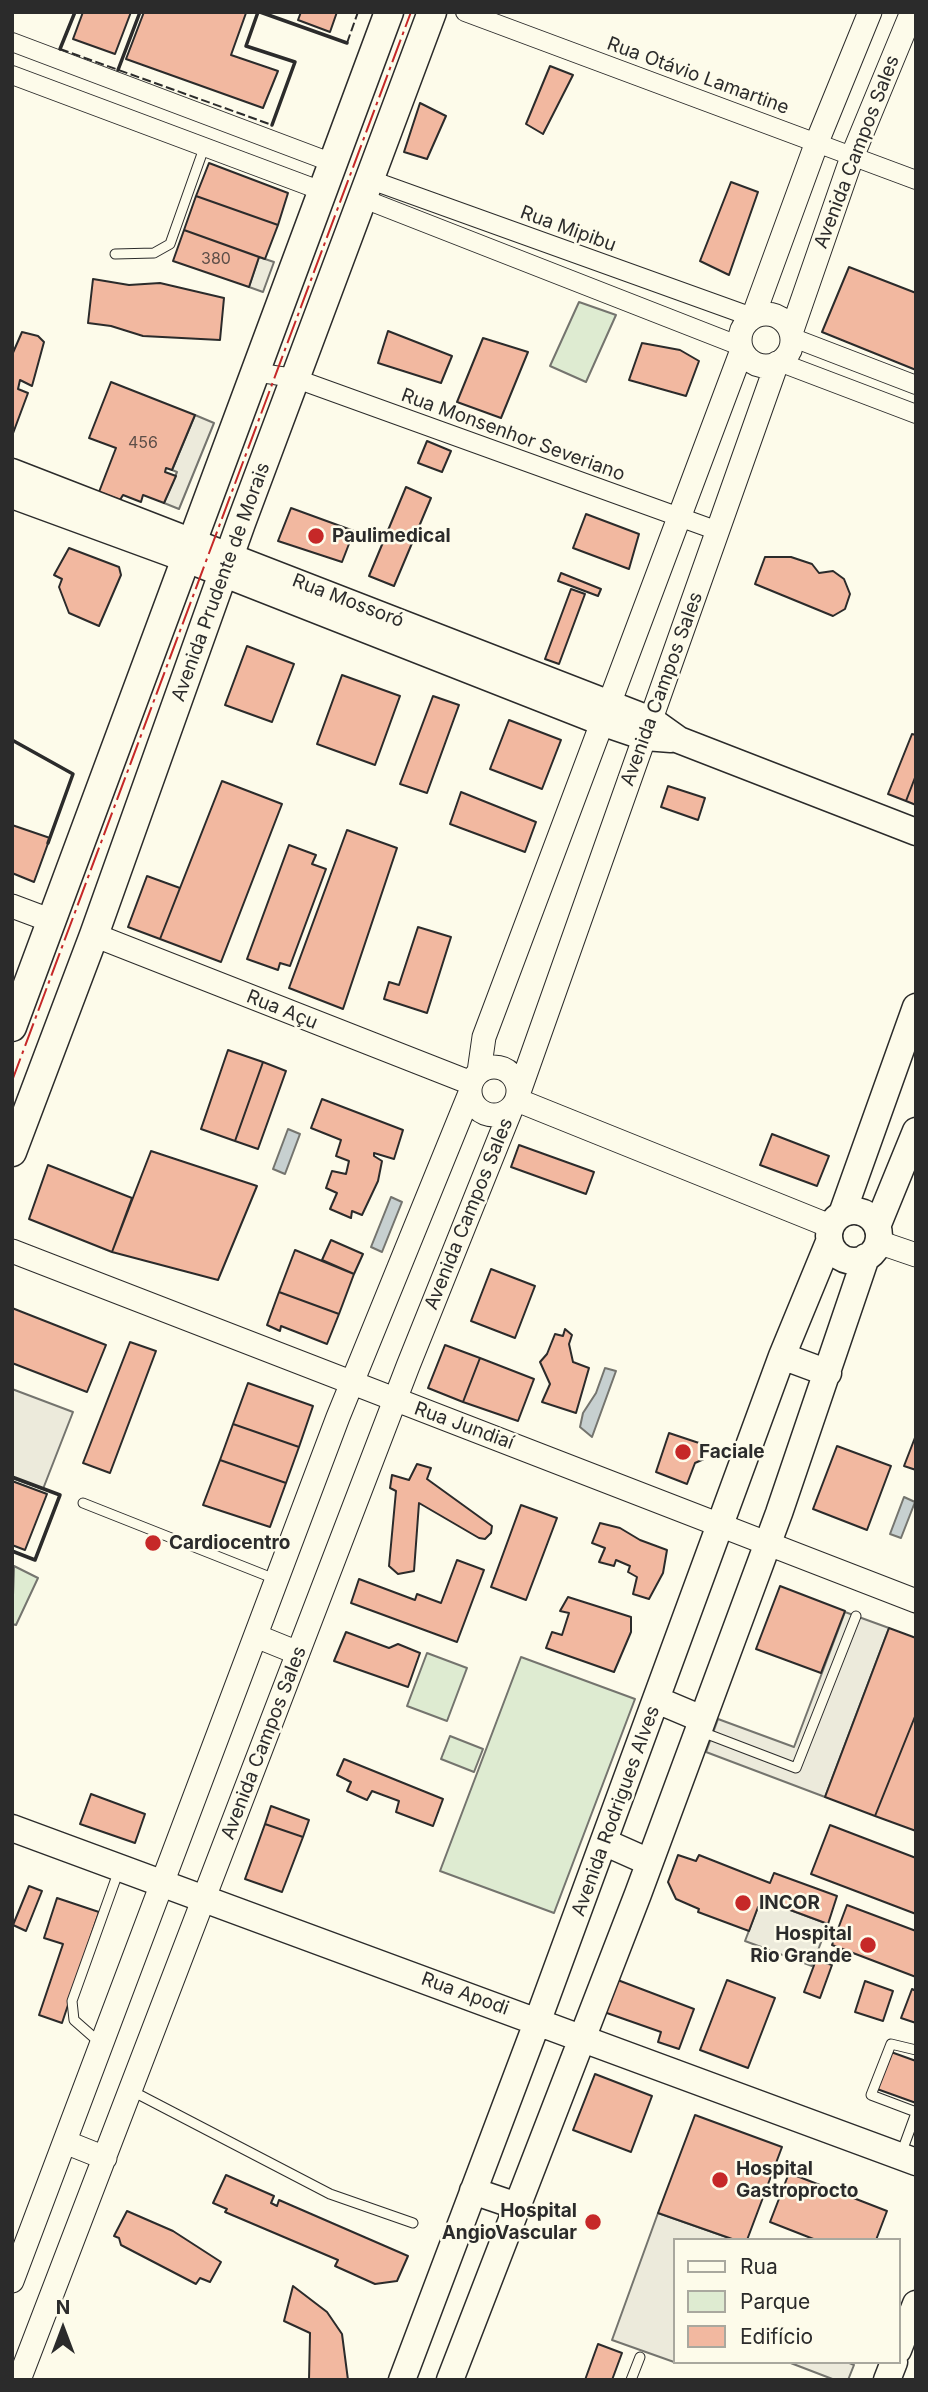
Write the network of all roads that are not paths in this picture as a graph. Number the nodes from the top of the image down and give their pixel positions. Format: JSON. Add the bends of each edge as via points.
{"nodes":[{"id":1,"x":389,"y":12,"type":"edge"},
{"id":2,"x":432,"y":12,"type":"edge"},
{"id":3,"x":465,"y":12,"type":"edge"},
{"id":4,"x":870,"y":12,"type":"edge"},
{"id":5,"x":912,"y":12,"type":"edge"},
{"id":6,"x":12,"y":42,"type":"edge"},
{"id":7,"x":375,"y":48,"type":"junction"},
{"id":8,"x":414,"y":61,"type":"junction"},
{"id":9,"x":12,"y":75,"type":"edge"},
{"id":10,"x":817,"y":142,"type":"junction"},
{"id":11,"x":205,"y":148,"type":"junction"},
{"id":12,"x":852,"y":157,"type":"junction"},
{"id":13,"x":333,"y":163,"type":"junction"},
{"id":14,"x":916,"y":180,"type":"edge"},
{"id":15,"x":367,"y":190,"type":"junction"},
{"id":16,"x":322,"y":191,"type":"junction"},
{"id":17,"x":115,"y":254,"type":"dead end"},
{"id":18,"x":752,"y":317,"type":"junction"},
{"id":19,"x":791,"y":335,"type":"junction"},
{"id":20,"x":741,"y":348,"type":"junction"},
{"id":21,"x":778,"y":363,"type":"junction"},
{"id":22,"x":254,"y":372,"type":"junction"},
{"id":23,"x":294,"y":378,"type":"junction"},
{"id":24,"x":916,"y":385,"type":"edge"},
{"id":25,"x":916,"y":414,"type":"edge"},
{"id":26,"x":12,"y":472,"type":"edge"},
{"id":27,"x":12,"y":495,"type":"edge"},
{"id":28,"x":680,"y":517,"type":"junction"},
{"id":29,"x":718,"y":531,"type":"junction"},
{"id":30,"x":188,"y":548,"type":"junction"},
{"id":31,"x":227,"y":564,"type":"junction"},
{"id":32,"x":607,"y":714,"type":"junction"},
{"id":33,"x":648,"y":728,"type":"junction"},
{"id":34,"x":116,"y":746,"type":"junction"},
{"id":35,"x":155,"y":763,"type":"junction"},
{"id":36,"x":916,"y":832,"type":"edge"},
{"id":37,"x":12,"y":906,"type":"edge"},
{"id":38,"x":51,"y":921,"type":"junction"},
{"id":39,"x":94,"y":935,"type":"junction"},
{"id":40,"x":914,"y":1017,"type":"edge"},
{"id":41,"x":12,"y":1027,"type":"edge"},
{"id":42,"x":473,"y":1083,"type":"junction"},
{"id":43,"x":516,"y":1100,"type":"junction"},
{"id":44,"x":916,"y":1131,"type":"edge"},
{"id":45,"x":12,"y":1152,"type":"edge"},
{"id":46,"x":834,"y":1227,"type":"junction"},
{"id":47,"x":874,"y":1241,"type":"junction"},
{"id":48,"x":12,"y":1251,"type":"edge"},
{"id":49,"x":916,"y":1255,"type":"edge"},
{"id":50,"x":782,"y":1356,"type":"junction"},
{"id":51,"x":828,"y":1373,"type":"junction"},
{"id":52,"x":351,"y":1383,"type":"junction"},
{"id":53,"x":395,"y":1401,"type":"junction"},
{"id":54,"x":83,"y":1503,"type":"dead end"},
{"id":55,"x":722,"y":1524,"type":"junction"},
{"id":56,"x":768,"y":1542,"type":"junction"},
{"id":57,"x":277,"y":1580,"type":"junction"},
{"id":58,"x":916,"y":1601,"type":"edge"},
{"id":59,"x":856,"y":1616,"type":"dead end"},
{"id":60,"x":256,"y":1636,"type":"junction"},
{"id":61,"x":298,"y":1653,"type":"junction"},
{"id":62,"x":657,"y":1700,"type":"junction"},
{"id":63,"x":700,"y":1725,"type":"junction"},
{"id":64,"x":12,"y":1828,"type":"edge"},
{"id":65,"x":604,"y":1842,"type":"junction"},
{"id":66,"x":649,"y":1862,"type":"junction"},
{"id":67,"x":119,"y":1868,"type":"junction"},
{"id":68,"x":163,"y":1885,"type":"junction"},
{"id":69,"x":203,"y":1899,"type":"junction"},
{"id":70,"x":538,"y":2020,"type":"junction"},
{"id":71,"x":582,"y":2038,"type":"junction"},
{"id":72,"x":102,"y":2044,"type":"junction"},
{"id":73,"x":916,"y":2050,"type":"edge"},
{"id":74,"x":131,"y":2090,"type":"junction"},
{"id":75,"x":916,"y":2112,"type":"edge"},
{"id":76,"x":65,"y":2142,"type":"junction"},
{"id":77,"x":105,"y":2158,"type":"junction"},
{"id":78,"x":908,"y":2159,"type":"edge"},
{"id":79,"x":473,"y":2191,"type":"junction"},
{"id":80,"x":517,"y":2206,"type":"junction"},
{"id":81,"x":413,"y":2224,"type":"dead end"},
{"id":82,"x":12,"y":2281,"type":"edge"},
{"id":83,"x":916,"y":2304,"type":"edge"},
{"id":84,"x":425,"y":2319,"type":"junction"},
{"id":85,"x":468,"y":2335,"type":"junction"},
{"id":86,"x":900,"y":2345,"type":"edge"},
{"id":87,"x":640,"y":2357,"type":"dead end"},
{"id":88,"x":12,"y":2372,"type":"edge"},
{"id":89,"x":19,"y":2380,"type":"edge"},
{"id":90,"x":402,"y":2380,"type":"edge"},
{"id":91,"x":450,"y":2380,"type":"edge"},
{"id":92,"x":631,"y":2380,"type":"edge"}],
"edges":[{"from":1,"to":7,"type":"main road"},
{"from":2,"to":8,"type":"main road","name":"Avenida Prudente de Morais"},
{"from":3,"to":10,"type":"street","name":"Rua Otávio Lamartine"},
{"from":4,"to":10,"type":"street","name":"Avenida Campos Sales"},
{"from":5,"to":12,"type":"street","name":"Avenida Campos Sales"},
{"from":6,"to":13,"type":"street"},
{"from":7,"to":8,"type":"main road","via":[[388,68]]},
{"from":7,"to":13,"type":"main road"},
{"from":8,"to":15,"type":"main road","name":"Avenida Prudente de Morais"},
{"from":9,"to":11,"type":"street"},
{"from":10,"to":12,"type":"street","name":"Rua Otávio Lamartine"},
{"from":10,"to":18,"type":"street","name":"Avenida Campos Sales"},
{"from":11,"to":16,"type":"street"},
{"from":11,"to":17,"type":"lane","via":[[170,244],[154,253]]},
{"from":12,"to":14,"type":"street","name":"Rua Otávio Lamartine"},
{"from":12,"to":19,"type":"street","name":"Avenida Campos Sales"},
{"from":13,"to":16,"type":"main road"},
{"from":15,"to":18,"type":"street","name":"Rua Mipibu"},
{"from":15,"to":20,"type":"street"},
{"from":15,"to":23,"type":"main road","name":"Avenida Prudente de Morais"},
{"from":16,"to":22,"type":"main road"},
{"from":18,"to":19,"type":"street","via":[[776,316]]},
{"from":18,"to":20,"type":"street","via":[[741,331]]},
{"from":19,"to":21,"type":"street","via":[[790,350]]},
{"from":19,"to":24,"type":"street"},
{"from":20,"to":21,"type":"street","via":[[757,364]]},
{"from":20,"to":28,"type":"street"},
{"from":21,"to":25,"type":"street"},
{"from":21,"to":29,"type":"street","name":"Avenida Campos Sales"},
{"from":22,"to":23,"type":"street","name":"Rua Monsenhor Severiano"},
{"from":22,"to":30,"type":"main road"},
{"from":23,"to":28,"type":"street","name":"Rua Monsenhor Severiano"},
{"from":23,"to":31,"type":"main road","name":"Avenida Prudente de Morais"},
{"from":26,"to":30,"type":"main road","name":"Rua Mossoró"},
{"from":27,"to":30,"type":"main road","name":"Rua Mossoró"},
{"from":28,"to":29,"type":"street","name":"Rua Monsenhor Severiano"},
{"from":28,"to":32,"type":"street"},
{"from":29,"to":33,"type":"street","name":"Avenida Campos Sales"},
{"from":30,"to":31,"type":"main road","name":"Rua Mossoró"},
{"from":30,"to":34,"type":"main road"},
{"from":31,"to":32,"type":"main road","name":"Rua Mossoró"},
{"from":31,"to":35,"type":"main road","name":"Avenida Prudente de Morais"},
{"from":32,"to":33,"type":"main road","name":"Rua Mossoró"},
{"from":32,"to":42,"type":"street","via":[[484,1037]]},
{"from":33,"to":36,"type":"main road","name":"Rua Mossoró"},
{"from":33,"to":43,"type":"street","name":"Avenida Campos Sales"},
{"from":34,"to":35,"type":"main road"},
{"from":34,"to":38,"type":"main road"},
{"from":35,"to":39,"type":"main road","name":"Avenida Prudente de Morais"},
{"from":37,"to":38,"type":"street"},
{"from":38,"to":41,"type":"main road"},
{"from":39,"to":42,"type":"street","name":"Rua Açu"},
{"from":39,"to":45,"type":"main road","name":"Avenida Prudente de Morais"},
{"from":40,"to":46,"type":"main road","name":"Avenida Rodrigues Alves"},
{"from":42,"to":43,"type":"street","via":[[476,1107],[490,1115],[498,1115]]},
{"from":42,"to":43,"type":"street","via":[[486,1068],[502,1068],[514,1077]]},
{"from":42,"to":52,"type":"street"},
{"from":43,"to":46,"type":"street"},
{"from":43,"to":53,"type":"street","name":"Avenida Campos Sales"},
{"from":44,"to":47,"type":"main road"},
{"from":46,"to":47,"type":"main road","via":[[862,1212]]},
{"from":46,"to":47,"type":"main road","via":[[833,1250],[848,1260]]},
{"from":46,"to":50,"type":"main road","name":"Avenida Rodrigues Alves"},
{"from":47,"to":49,"type":"street"},
{"from":47,"to":51,"type":"main road"},
{"from":48,"to":52,"type":"street","name":"Rua Jundiaí"},
{"from":50,"to":51,"type":"main road"},
{"from":50,"to":55,"type":"main road","name":"Avenida Rodrigues Alves"},
{"from":51,"to":56,"type":"main road"},
{"from":52,"to":53,"type":"street","name":"Rua Jundiaí"},
{"from":52,"to":57,"type":"street"},
{"from":53,"to":55,"type":"street","name":"Rua Jundiaí"},
{"from":53,"to":61,"type":"street","name":"Avenida Campos Sales"},
{"from":54,"to":57,"type":"lane"},
{"from":55,"to":56,"type":"street","name":"Rua Jundiaí"},
{"from":55,"to":62,"type":"main road","name":"Avenida Rodrigues Alves"},
{"from":56,"to":58,"type":"street","name":"Rua Jundiaí"},
{"from":56,"to":63,"type":"main road"},
{"from":57,"to":60,"type":"street"},
{"from":59,"to":63,"type":"lane","via":[[796,1768]]},
{"from":60,"to":61,"type":"street"},
{"from":60,"to":68,"type":"street"},
{"from":61,"to":69,"type":"street","name":"Avenida Campos Sales"},
{"from":62,"to":63,"type":"main road"},
{"from":62,"to":65,"type":"main road","name":"Avenida Rodrigues Alves"},
{"from":63,"to":66,"type":"main road"},
{"from":64,"to":67,"type":"main road","name":"Rua Apodi"},
{"from":65,"to":66,"type":"main road"},
{"from":65,"to":70,"type":"main road","name":"Avenida Rodrigues Alves"},
{"from":66,"to":71,"type":"main road","via":[[645,1896]]},
{"from":67,"to":68,"type":"main road","name":"Rua Apodi"},
{"from":67,"to":72,"type":"lane","via":[[72,2001],[74,2020]]},
{"from":68,"to":69,"type":"main road","name":"Rua Apodi"},
{"from":68,"to":72,"type":"street"},
{"from":69,"to":70,"type":"main road","name":"Rua Apodi"},
{"from":69,"to":74,"type":"street","name":"Avenida Campos Sales"},
{"from":70,"to":71,"type":"main road","name":"Rua Apodi"},
{"from":70,"to":79,"type":"main road","name":"Avenida Rodrigues Alves"},
{"from":71,"to":78,"type":"main road","name":"Rua Apodi"},
{"from":71,"to":80,"type":"main road"},
{"from":72,"to":76,"type":"street"},
{"from":73,"to":75,"type":"lane","via":[[891,2044],[871,2095]]},
{"from":74,"to":77,"type":"street","name":"Avenida Campos Sales"},
{"from":74,"to":81,"type":"lane","via":[[330,2194]]},
{"from":75,"to":78,"type":"lane"},
{"from":76,"to":77,"type":"street"},
{"from":76,"to":82,"type":"street"},
{"from":77,"to":89,"type":"street","name":"Avenida Campos Sales"},
{"from":79,"to":80,"type":"main road"},
{"from":79,"to":84,"type":"main road","name":"Avenida Rodrigues Alves"},
{"from":80,"to":85,"type":"main road"},
{"from":83,"to":86,"type":"main road"},
{"from":84,"to":85,"type":"main road"},
{"from":84,"to":90,"type":"main road","name":"Avenida Rodrigues Alves"},
{"from":85,"to":91,"type":"main road"},
{"from":87,"to":92,"type":"lane"},
{"from":88,"to":89,"type":"street"}]}
